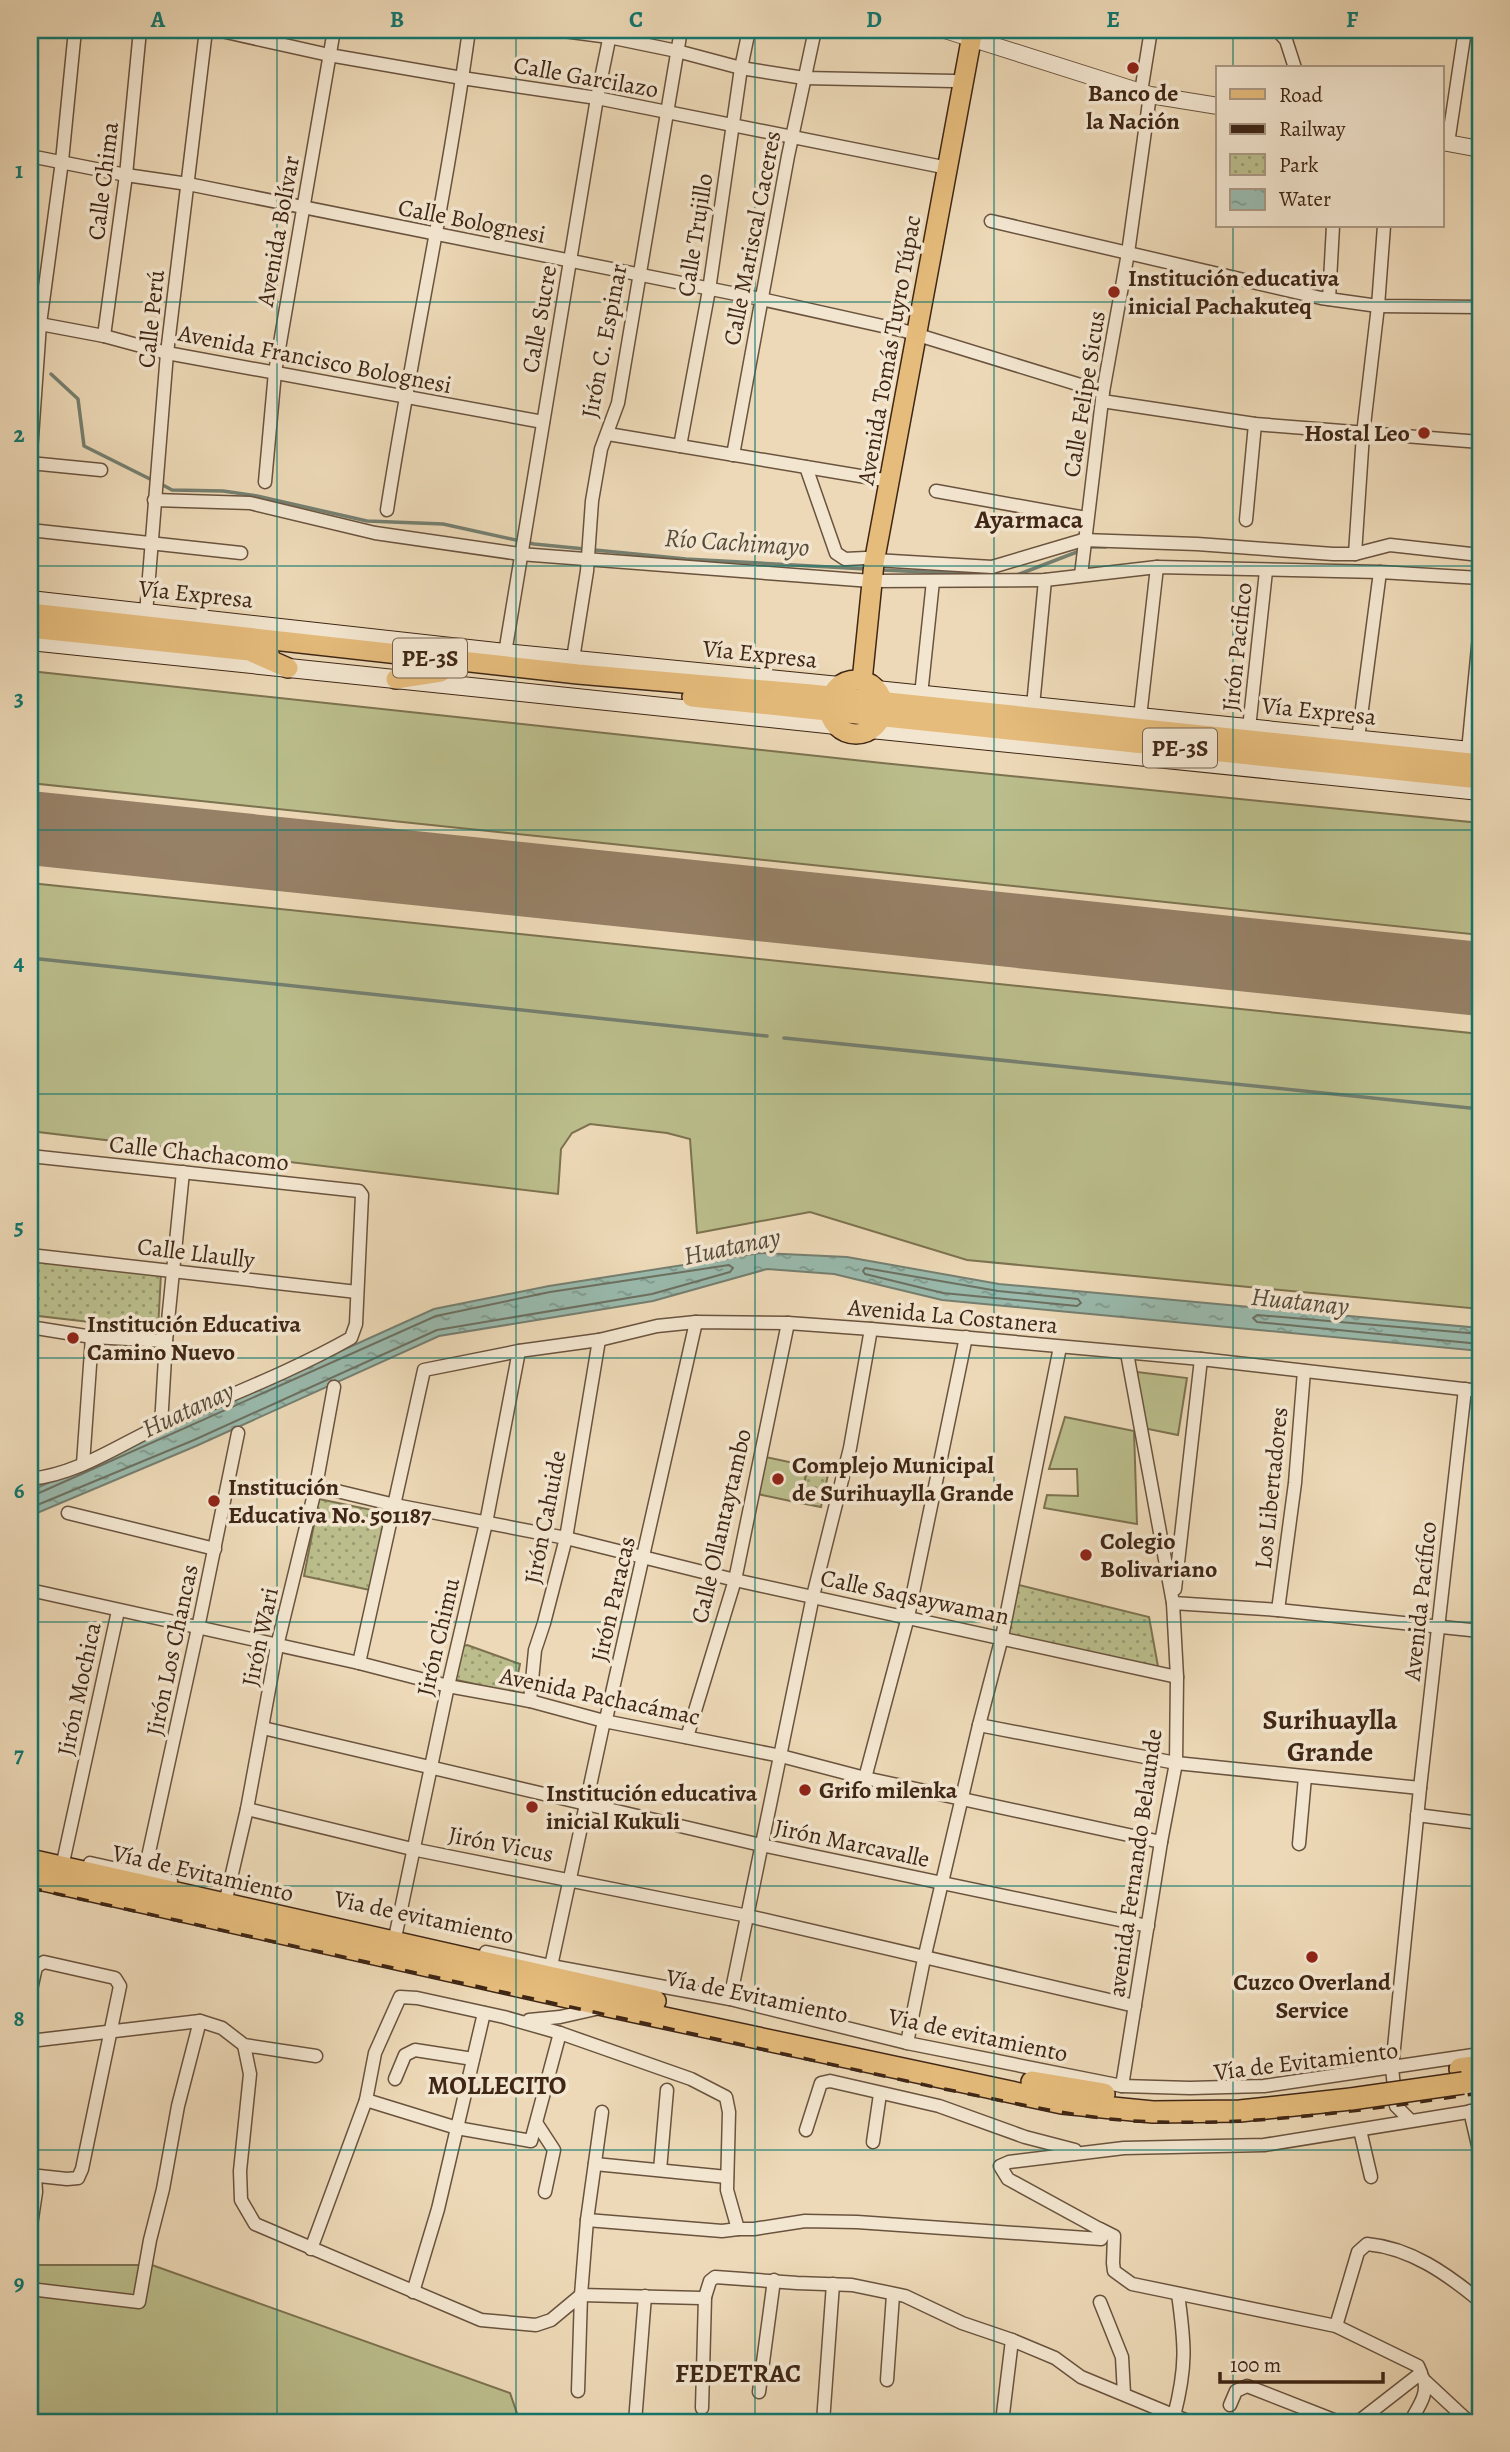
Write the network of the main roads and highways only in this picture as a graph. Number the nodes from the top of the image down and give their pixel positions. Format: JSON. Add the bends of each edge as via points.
{"nodes":[{"id":1,"x":963,"y":33,"type":"edge"},
{"id":2,"x":943,"y":167,"type":"junction"},
{"id":3,"x":30,"y":600,"type":"edge"},
{"id":4,"x":30,"y":613,"type":"edge"},
{"id":5,"x":30,"y":628,"type":"edge"},
{"id":6,"x":295,"y":630,"type":"junction"},
{"id":7,"x":30,"y":641,"type":"edge"},
{"id":8,"x":400,"y":641,"type":"junction"},
{"id":9,"x":251,"y":644,"type":"junction"},
{"id":10,"x":442,"y":665,"type":"junction"},
{"id":11,"x":288,"y":668,"type":"junction"},
{"id":12,"x":396,"y":679,"type":"junction"},
{"id":13,"x":856,"y":702,"type":"junction"},
{"id":14,"x":1204,"y":723,"type":"junction"},
{"id":15,"x":1156,"y":738,"type":"junction"},
{"id":16,"x":1348,"y":738,"type":"junction"},
{"id":17,"x":1476,"y":755,"type":"edge"},
{"id":18,"x":1379,"y":761,"type":"junction"},
{"id":19,"x":1200,"y":763,"type":"junction"},
{"id":20,"x":1336,"y":777,"type":"junction"},
{"id":21,"x":1480,"y":779,"type":"edge"},
{"id":22,"x":1480,"y":791,"type":"edge"},
{"id":23,"x":30,"y":1860,"type":"edge"},
{"id":24,"x":30,"y":1877,"type":"edge"},
{"id":25,"x":1471,"y":2075,"type":"edge"},
{"id":26,"x":1351,"y":2092,"type":"junction"}],
"edges":[{"from":1,"to":2,"type":"main road","name":"Avenida Tomás Tuyro Túpac"},
{"from":1,"to":2,"type":"main road","name":"Avenida Tomás Tuyro Túpac"},
{"from":2,"to":13,"type":"main road","name":"Avenida Tomás Tuyro Túpac","via":[[869,570]]},
{"from":3,"to":6,"type":"main road","name":"Vía Expresa","number":"PE-3S"},
{"from":4,"to":9,"type":"main road","name":"Vía Expresa","number":"PE-3S"},
{"from":5,"to":9,"type":"main road","name":"Vía Expresa","number":"PE-3S"},
{"from":6,"to":8,"type":"main road","name":"Vía Expresa","number":"PE-3S"},
{"from":6,"to":9,"type":"main road"},
{"from":7,"to":11,"type":"main road","name":"Vía Expresa","number":"PE-3S"},
{"from":8,"to":10,"type":"main road"},
{"from":8,"to":13,"type":"main road","name":"Vía Expresa","number":"PE-3S","via":[[573,659]]},
{"from":9,"to":10,"type":"main road","name":"Vía Expresa","number":"PE-3S"},
{"from":9,"to":11,"type":"main road"},
{"from":10,"to":12,"type":"main road"},
{"from":10,"to":13,"type":"main road","name":"Vía Expresa","number":"PE-3S"},
{"from":11,"to":12,"type":"main road","name":"Vía Expresa","number":"PE-3S"},
{"from":12,"to":13,"type":"main road","name":"Vía Expresa","number":"PE-3S"},
{"from":13,"to":14,"type":"main road","name":"Vía Expresa","number":"PE-3S","via":[[921,695]]},
{"from":13,"to":15,"type":"main road","name":"Vía Expresa","number":"PE-3S"},
{"from":13,"to":19,"type":"main road","name":"Vía Expresa","number":"PE-3S"},
{"from":14,"to":15,"type":"main road"},
{"from":14,"to":16,"type":"main road","name":"Vía Expresa","number":"PE-3S"},
{"from":15,"to":18,"type":"main road","name":"Vía Expresa","number":"PE-3S"},
{"from":15,"to":19,"type":"main road"},
{"from":16,"to":17,"type":"main road","name":"Vía Expresa","number":"PE-3S"},
{"from":16,"to":18,"type":"main road"},
{"from":17,"to":18,"type":"main road","name":"Vía Expresa","number":"PE-3S"},
{"from":18,"to":20,"type":"main road"},
{"from":18,"to":21,"type":"main road","name":"Vía Expresa","number":"PE-3S"},
{"from":19,"to":20,"type":"main road","name":"Vía Expresa","number":"PE-3S"},
{"from":20,"to":22,"type":"main road","name":"Vía Expresa","number":"PE-3S"},
{"from":23,"to":26,"type":"highway","name":"Vía de Evitamiento","via":[[63,1863],[1058,2087],[1131,2098]]},
{"from":24,"to":26,"type":"highway","name":"Vía de Evitamiento","via":[[1062,2103],[1153,2112],[1240,2112]]},
{"from":25,"to":26,"type":"highway","name":"Vía de Evitamiento"}]}
